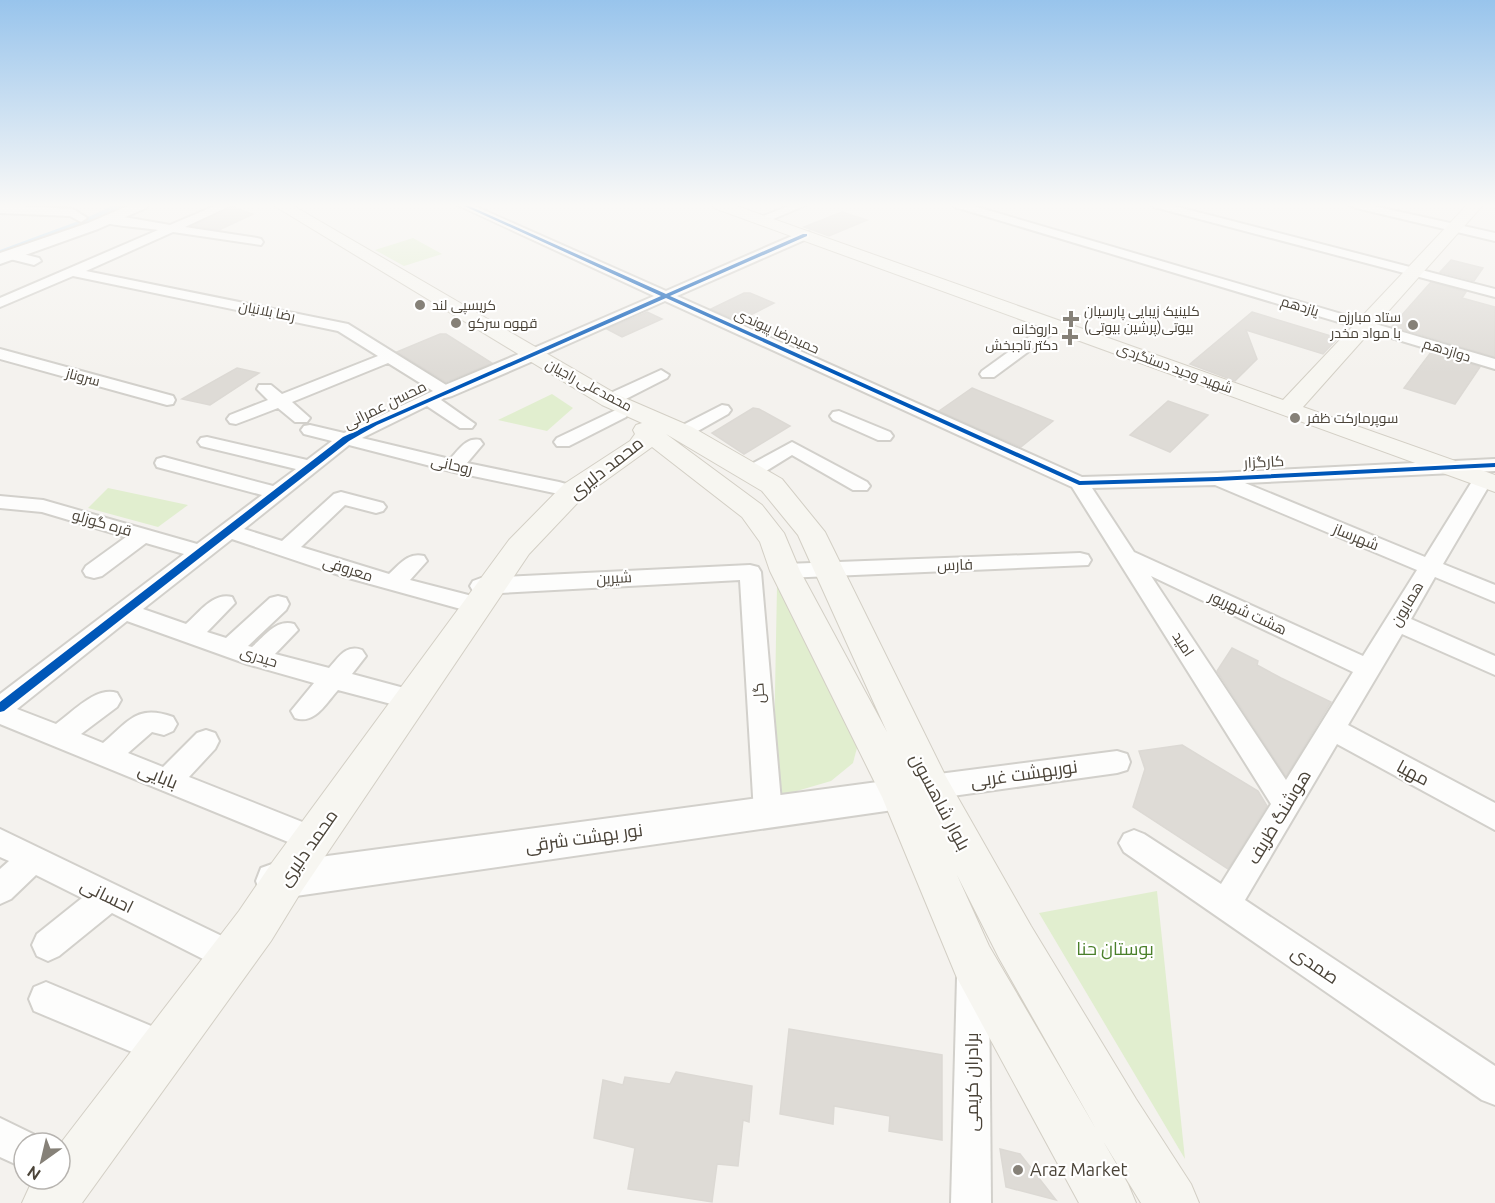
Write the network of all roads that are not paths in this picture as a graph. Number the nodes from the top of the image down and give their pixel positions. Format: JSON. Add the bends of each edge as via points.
{"nodes":[{"id":1,"x":96,"y":261,"type":"edge"},
{"id":2,"x":366,"y":261,"type":"edge"},
{"id":3,"x":374,"y":261,"type":"edge"},
{"id":4,"x":589,"y":261,"type":"edge"},
{"id":5,"x":746,"y":261,"type":"edge"},
{"id":6,"x":878,"y":261,"type":"edge"},
{"id":7,"x":1150,"y":261,"type":"edge"},
{"id":8,"x":1373,"y":261,"type":"edge"},
{"id":9,"x":1424,"y":261,"type":"edge"},
{"id":10,"x":72,"y":272,"type":"junction"},
{"id":11,"x":1414,"y":272,"type":"junction"},
{"id":12,"x":1495,"y":293,"type":"edge"},
{"id":13,"x":666,"y":296,"type":"junction"},
{"id":14,"x":0,"y":303,"type":"edge"},
{"id":15,"x":1055,"y":325,"type":"junction"},
{"id":16,"x":1364,"y":325,"type":"junction"},
{"id":17,"x":0,"y":354,"type":"edge"},
{"id":18,"x":391,"y":356,"type":"junction"},
{"id":19,"x":528,"y":356,"type":"junction"},
{"id":20,"x":1495,"y":364,"type":"edge"},
{"id":21,"x":988,"y":374,"type":"dead end"},
{"id":22,"x":661,"y":375,"type":"dead end"},
{"id":23,"x":265,"y":389,"type":"dead end"},
{"id":24,"x":437,"y":396,"type":"junction"},
{"id":25,"x":166,"y":400,"type":"dead end"},
{"id":26,"x":898,"y":401,"type":"junction"},
{"id":27,"x":280,"y":402,"type":"junction"},
{"id":28,"x":1288,"y":409,"type":"junction"},
{"id":29,"x":722,"y":410,"type":"dead end"},
{"id":30,"x":839,"y":416,"type":"dead end"},
{"id":31,"x":236,"y":419,"type":"dead end"},
{"id":32,"x":647,"y":421,"type":"junction"},
{"id":33,"x":466,"y":424,"type":"dead end"},
{"id":34,"x":860,"y":425,"type":"junction"},
{"id":35,"x":884,"y":436,"type":"dead end"},
{"id":36,"x":346,"y":440,"type":"junction"},
{"id":37,"x":207,"y":442,"type":"dead end"},
{"id":38,"x":563,"y":442,"type":"dead end"},
{"id":39,"x":474,"y":444,"type":"dead end"},
{"id":40,"x":164,"y":463,"type":"dead end"},
{"id":41,"x":312,"y":466,"type":"junction"},
{"id":42,"x":454,"y":466,"type":"junction"},
{"id":43,"x":1450,"y":468,"type":"junction"},
{"id":44,"x":751,"y":472,"type":"junction"},
{"id":45,"x":1491,"y":476,"type":"edge"},
{"id":46,"x":1216,"y":479,"type":"junction"},
{"id":47,"x":1079,"y":483,"type":"junction"},
{"id":48,"x":860,"y":486,"type":"dead end"},
{"id":49,"x":559,"y":488,"type":"junction"},
{"id":50,"x":279,"y":493,"type":"junction"},
{"id":51,"x":0,"y":502,"type":"edge"},
{"id":52,"x":376,"y":507,"type":"dead end"},
{"id":53,"x":230,"y":531,"type":"junction"},
{"id":54,"x":143,"y":536,"type":"junction"},
{"id":55,"x":286,"y":549,"type":"junction"},
{"id":56,"x":202,"y":552,"type":"junction"},
{"id":57,"x":1128,"y":557,"type":"junction"},
{"id":58,"x":1080,"y":560,"type":"dead end"},
{"id":59,"x":416,"y":561,"type":"dead end"},
{"id":60,"x":1430,"y":567,"type":"junction"},
{"id":61,"x":829,"y":569,"type":"junction"},
{"id":62,"x":94,"y":571,"type":"dead end"},
{"id":63,"x":768,"y":572,"type":"junction"},
{"id":64,"x":393,"y":583,"type":"junction"},
{"id":65,"x":480,"y":591,"type":"junction"},
{"id":66,"x":1495,"y":594,"type":"edge"},
{"id":67,"x":224,"y":603,"type":"dead end"},
{"id":68,"x":278,"y":604,"type":"dead end"},
{"id":69,"x":126,"y":612,"type":"junction"},
{"id":70,"x":1396,"y":622,"type":"junction"},
{"id":71,"x":286,"y":630,"type":"dead end"},
{"id":72,"x":190,"y":634,"type":"junction"},
{"id":73,"x":231,"y":648,"type":"junction"},
{"id":74,"x":354,"y":656,"type":"dead end"},
{"id":75,"x":256,"y":658,"type":"junction"},
{"id":76,"x":1495,"y":666,"type":"edge"},
{"id":77,"x":1368,"y":669,"type":"junction"},
{"id":78,"x":334,"y":679,"type":"junction"},
{"id":79,"x":395,"y":695,"type":"junction"},
{"id":80,"x":108,"y":700,"type":"dead end"},
{"id":81,"x":0,"y":711,"type":"edge"},
{"id":82,"x":303,"y":711,"type":"dead end"},
{"id":83,"x":164,"y":724,"type":"dead end"},
{"id":84,"x":1332,"y":729,"type":"junction"},
{"id":85,"x":60,"y":736,"type":"junction"},
{"id":86,"x":206,"y":743,"type":"dead end"},
{"id":87,"x":107,"y":755,"type":"junction"},
{"id":88,"x":1117,"y":762,"type":"dead end"},
{"id":89,"x":168,"y":780,"type":"junction"},
{"id":90,"x":915,"y":791,"type":"junction"},
{"id":91,"x":1287,"y":805,"type":"junction"},
{"id":92,"x":768,"y":813,"type":"junction"},
{"id":93,"x":1495,"y":817,"type":"edge"},
{"id":94,"x":0,"y":842,"type":"edge"},
{"id":95,"x":1134,"y":843,"type":"dead end"},
{"id":96,"x":33,"y":859,"type":"junction"},
{"id":97,"x":293,"y":859,"type":"junction"},
{"id":98,"x":0,"y":889,"type":"edge"},
{"id":99,"x":108,"y":897,"type":"junction"},
{"id":100,"x":1226,"y":904,"type":"junction"},
{"id":101,"x":48,"y":945,"type":"dead end"},
{"id":102,"x":216,"y":949,"type":"junction"},
{"id":103,"x":973,"y":962,"type":"junction"},
{"id":104,"x":46,"y":999,"type":"dead end"},
{"id":105,"x":144,"y":1040,"type":"junction"},
{"id":106,"x":1082,"y":1054,"type":"junction"},
{"id":107,"x":1031,"y":1064,"type":"junction"},
{"id":108,"x":1495,"y":1087,"type":"edge"},
{"id":109,"x":72,"y":1139,"type":"edge"},
{"id":110,"x":49,"y":1203,"type":"edge"},
{"id":111,"x":971,"y":1203,"type":"edge"},
{"id":112,"x":1109,"y":1203,"type":"edge"},
{"id":113,"x":1172,"y":1203,"type":"edge"}],
"edges":[{"from":1,"to":10,"type":"street"},
{"from":2,"to":19,"type":"main road","name":"محمدعلی راجیان"},
{"from":3,"to":19,"type":"main road","name":"محمدعلی راجیان"},
{"from":4,"to":13,"type":"street","name":"حمیدرضا پیوندی"},
{"from":5,"to":13,"type":"street","name":"محسن عمرانی"},
{"from":6,"to":15,"type":"main road","name":"شهید وحید دستگردی"},
{"from":7,"to":16,"type":"street","name":"یازدهم"},
{"from":8,"to":11,"type":"street"},
{"from":9,"to":11,"type":"main road"},
{"from":10,"to":14,"type":"street"},
{"from":10,"to":18,"type":"street","name":"رضا بلانیان","via":[[343,327]]},
{"from":11,"to":12,"type":"street"},
{"from":11,"to":16,"type":"main road"},
{"from":13,"to":19,"type":"street","name":"محسن عمرانی"},
{"from":13,"to":26,"type":"street","name":"حمیدرضا پیوندی"},
{"from":15,"to":21,"type":"street"},
{"from":15,"to":28,"type":"main road","name":"شهید وحید دستگردی"},
{"from":16,"to":20,"type":"street","name":"دوازدهم"},
{"from":16,"to":28,"type":"main road"},
{"from":17,"to":25,"type":"street","name":"سروناز"},
{"from":18,"to":24,"type":"street","name":"رضا بلانیان"},
{"from":18,"to":27,"type":"street"},
{"from":19,"to":24,"type":"street","name":"محسن عمرانی"},
{"from":19,"to":32,"type":"main road","name":"محمدعلی راجیان"},
{"from":22,"to":32,"type":"street"},
{"from":23,"to":27,"type":"street"},
{"from":24,"to":33,"type":"street","name":"رضا بلانیان"},
{"from":24,"to":36,"type":"street","name":"محسن عمرانی"},
{"from":26,"to":34,"type":"street"},
{"from":26,"to":47,"type":"street","name":"حمیدرضا پیوندی"},
{"from":27,"to":31,"type":"street"},
{"from":27,"to":36,"type":"street","name":"روحانی","via":[[306,424]]},
{"from":28,"to":43,"type":"main road","name":"شهید وحید دستگردی"},
{"from":29,"to":32,"type":"street"},
{"from":30,"to":34,"type":"street"},
{"from":32,"to":38,"type":"street"},
{"from":32,"to":44,"type":"main road","name":"بلوار شاهسون"},
{"from":32,"to":49,"type":"main road","name":"محمد دلیری"},
{"from":32,"to":63,"type":"main road","name":"بلوار شاهسون","via":[[752,511],[774,540]]},
{"from":32,"to":65,"type":"main road","name":"محمد دلیری","via":[[639,446],[574,490]]},
{"from":34,"to":35,"type":"street"},
{"from":36,"to":41,"type":"street","name":"محسن عمرانی"},
{"from":36,"to":42,"type":"street","name":"روحانی"},
{"from":37,"to":41,"type":"street"},
{"from":39,"to":42,"type":"street"},
{"from":40,"to":50,"type":"street"},
{"from":41,"to":50,"type":"street","name":"محسن عمرانی"},
{"from":42,"to":49,"type":"street","name":"روحانی"},
{"from":43,"to":45,"type":"main road","name":"شهید وحید دستگردی"},
{"from":43,"to":46,"type":"street","name":"کارگزار"},
{"from":44,"to":48,"type":"street","via":[[792,447]]},
{"from":44,"to":61,"type":"main road","name":"بلوار شاهسون","via":[[772,485],[811,532]]},
{"from":45,"to":60,"type":"street","name":"همایون"},
{"from":46,"to":47,"type":"street","name":"کارگزار"},
{"from":46,"to":60,"type":"street","name":"شهرساز"},
{"from":47,"to":57,"type":"street","name":"امید"},
{"from":49,"to":65,"type":"main road","name":"محمد دلیری","via":[[512,539]]},
{"from":50,"to":53,"type":"street","name":"محسن عمرانی"},
{"from":51,"to":54,"type":"street","name":"قره گوزلو","via":[[43,506]]},
{"from":52,"to":55,"type":"street","via":[[341,498]]},
{"from":53,"to":55,"type":"street","name":"معروفی"},
{"from":53,"to":56,"type":"street","name":"محسن عمرانی"},
{"from":54,"to":56,"type":"street","name":"قره گوزلو"},
{"from":54,"to":62,"type":"street"},
{"from":55,"to":64,"type":"street","name":"معروفی"},
{"from":56,"to":69,"type":"street","name":"محسن عمرانی"},
{"from":57,"to":77,"type":"street","name":"هشت شهریور"},
{"from":57,"to":91,"type":"street","name":"امید"},
{"from":58,"to":61,"type":"street","name":"فارس"},
{"from":59,"to":64,"type":"street"},
{"from":60,"to":66,"type":"street","name":"شهرساز"},
{"from":60,"to":70,"type":"street","name":"همایون"},
{"from":61,"to":63,"type":"street","name":"فارس"},
{"from":61,"to":90,"type":"main road","name":"بلوار شاهسون"},
{"from":63,"to":65,"type":"street","name":"شیرین"},
{"from":63,"to":90,"type":"main road","name":"بلوار شاهسون"},
{"from":63,"to":92,"type":"street","name":"گل"},
{"from":64,"to":65,"type":"street","name":"معروفی"},
{"from":65,"to":79,"type":"main road","name":"محمد دلیری"},
{"from":65,"to":97,"type":"main road","name":"محمد دلیری"},
{"from":67,"to":72,"type":"street"},
{"from":68,"to":73,"type":"street"},
{"from":69,"to":72,"type":"street","name":"حیدری"},
{"from":69,"to":81,"type":"street","name":"محسن عمرانی"},
{"from":70,"to":76,"type":"street"},
{"from":70,"to":77,"type":"street","name":"همایون"},
{"from":71,"to":75,"type":"street"},
{"from":72,"to":73,"type":"street","name":"حیدری"},
{"from":73,"to":75,"type":"street","name":"حیدری"},
{"from":74,"to":78,"type":"street"},
{"from":75,"to":78,"type":"street","name":"حیدری"},
{"from":77,"to":84,"type":"street","name":"همایون"},
{"from":78,"to":79,"type":"street","name":"حیدری"},
{"from":78,"to":82,"type":"street"},
{"from":79,"to":97,"type":"main road","name":"محمد دلیری"},
{"from":80,"to":85,"type":"street"},
{"from":81,"to":85,"type":"street","name":"بابایی"},
{"from":83,"to":87,"type":"street","via":[[148,721]]},
{"from":84,"to":91,"type":"street","name":"هوشنگ ظریف"},
{"from":84,"to":93,"type":"street","name":"مهیا"},
{"from":85,"to":87,"type":"street","name":"بابایی"},
{"from":86,"to":89,"type":"street"},
{"from":87,"to":89,"type":"street","name":"بابایی"},
{"from":88,"to":90,"type":"street","name":"نوربهشت غربی"},
{"from":89,"to":97,"type":"street","name":"بابایی"},
{"from":90,"to":92,"type":"street","name":"نور بهشت شرقی"},
{"from":90,"to":103,"type":"main road","name":"بلوار شاهسون"},
{"from":90,"to":106,"type":"main road","name":"بلوار شاهسون","via":[[1015,942]]},
{"from":91,"to":100,"type":"street","name":"هوشنگ ظریف"},
{"from":92,"to":97,"type":"street","name":"نور بهشت شرقی"},
{"from":94,"to":96,"type":"street","name":"احسانی"},
{"from":95,"to":100,"type":"street","name":"صمدی"},
{"from":96,"to":98,"type":"street"},
{"from":96,"to":99,"type":"street","name":"احسانی"},
{"from":97,"to":102,"type":"main road","name":"محمد دلیری"},
{"from":97,"to":110,"type":"main road","name":"محمد دلیری","via":[[255,926]]},
{"from":99,"to":101,"type":"street"},
{"from":99,"to":102,"type":"street","name":"احسانی"},
{"from":100,"to":108,"type":"street","name":"صمدی"},
{"from":102,"to":105,"type":"main road","name":"محمد دلیری"},
{"from":103,"to":107,"type":"main road","name":"بلوار شاهسون"},
{"from":103,"to":111,"type":"street","name":"برادران کریمی"},
{"from":104,"to":105,"type":"street"},
{"from":105,"to":109,"type":"main road","name":"محمد دلیری"},
{"from":106,"to":107,"type":"main road","via":[[1053,1039],[1040,1042]]},
{"from":106,"to":113,"type":"main road","name":"بلوار شاهسون"},
{"from":107,"to":112,"type":"main road","name":"بلوار شاهسون"}]}
